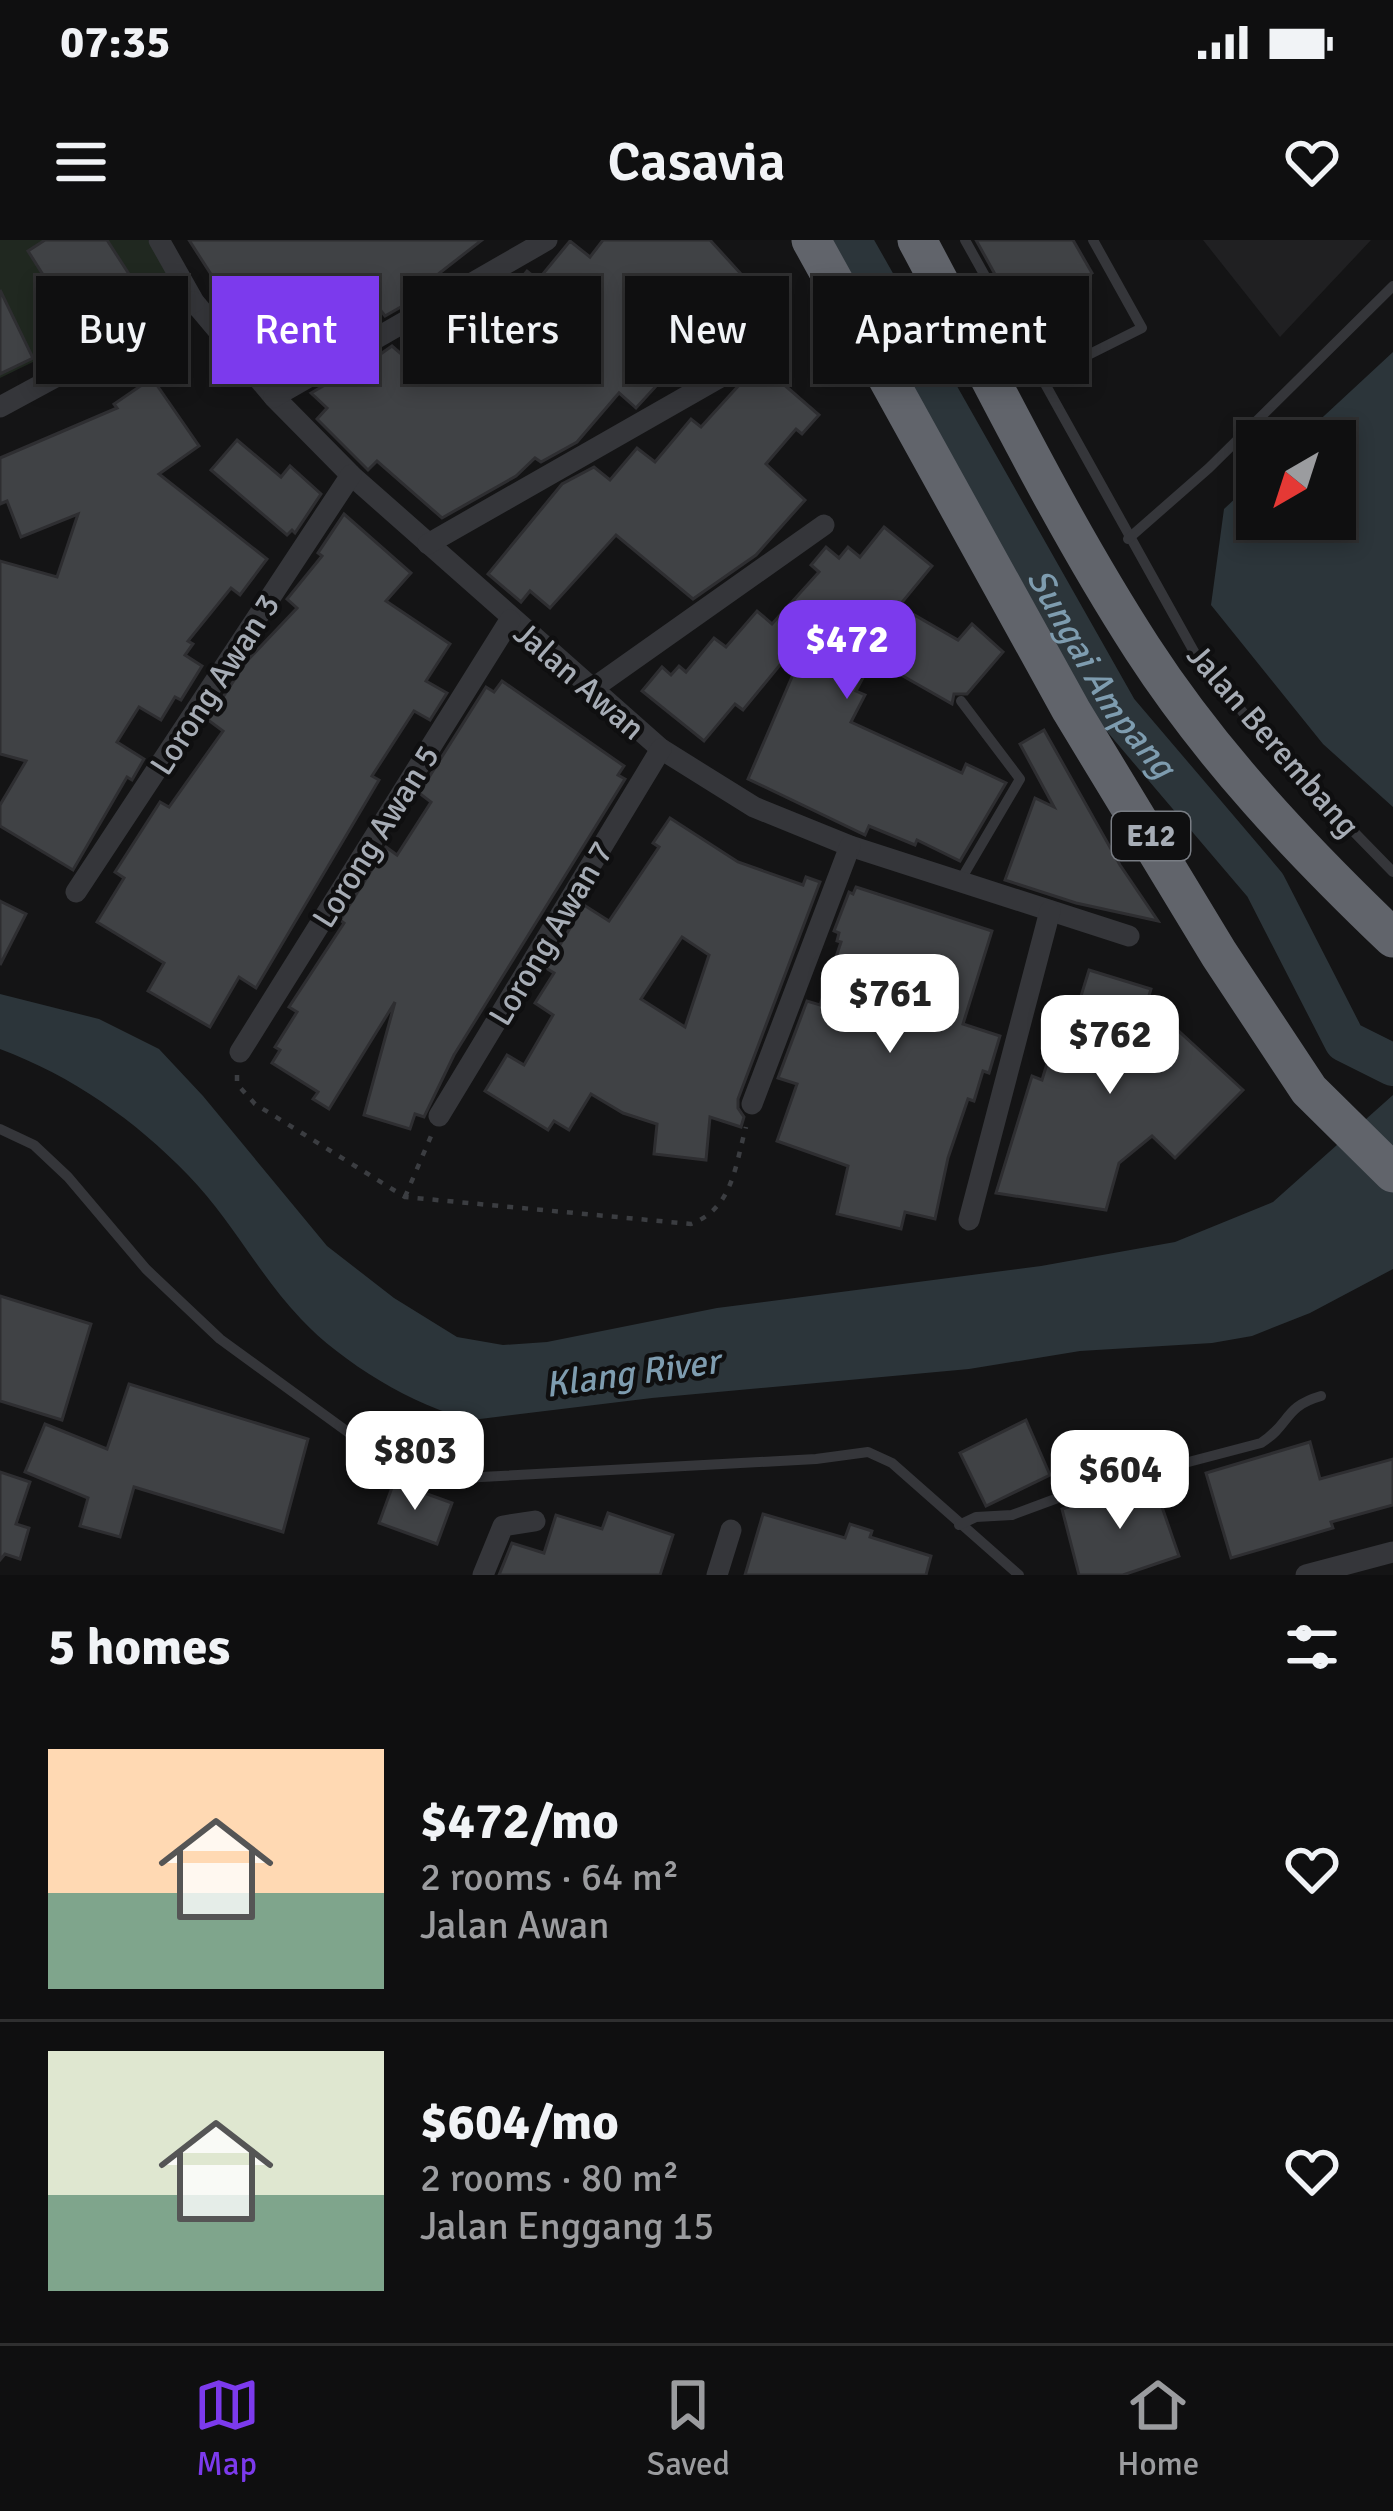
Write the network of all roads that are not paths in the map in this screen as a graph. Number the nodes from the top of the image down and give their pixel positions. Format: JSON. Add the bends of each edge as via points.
{"nodes":[{"id":1,"x":160,"y":240,"type":"edge"},
{"id":2,"x":548,"y":240,"type":"edge"},
{"id":3,"x":811,"y":240,"type":"edge"},
{"id":4,"x":917,"y":240,"type":"edge"},
{"id":5,"x":965,"y":240,"type":"edge"},
{"id":6,"x":1093,"y":240,"type":"edge"},
{"id":7,"x":985,"y":276,"type":"edge"},
{"id":8,"x":1393,"y":286,"type":"edge"},
{"id":9,"x":194,"y":302,"type":"junction"},
{"id":10,"x":1089,"y":354,"type":"edge"},
{"id":11,"x":708,"y":384,"type":"edge"},
{"id":12,"x":1045,"y":384,"type":"edge"},
{"id":13,"x":274,"y":397,"type":"junction"},
{"id":14,"x":0,"y":407,"type":"edge"},
{"id":15,"x":351,"y":475,"type":"junction"},
{"id":16,"x":824,"y":525,"type":"dead end"},
{"id":17,"x":1128,"y":539,"type":"junction"},
{"id":18,"x":428,"y":544,"type":"junction"},
{"id":19,"x":510,"y":620,"type":"junction"},
{"id":20,"x":592,"y":689,"type":"junction"},
{"id":21,"x":961,"y":701,"type":"dead end"},
{"id":22,"x":661,"y":749,"type":"junction"},
{"id":23,"x":850,"y":846,"type":"junction"},
{"id":24,"x":1393,"y":872,"type":"edge"},
{"id":25,"x":960,"y":881,"type":"junction"},
{"id":26,"x":76,"y":892,"type":"dead end"},
{"id":27,"x":1050,"y":911,"type":"junction"},
{"id":28,"x":1129,"y":936,"type":"dead end"},
{"id":29,"x":1393,"y":938,"type":"edge"},
{"id":30,"x":239,"y":1052,"type":"road end"},
{"id":31,"x":752,"y":1104,"type":"road end"},
{"id":32,"x":439,"y":1116,"type":"road end"},
{"id":33,"x":0,"y":1129,"type":"edge"},
{"id":34,"x":1393,"y":1173,"type":"edge"},
{"id":35,"x":969,"y":1220,"type":"dead end"},
{"id":36,"x":1321,"y":1396,"type":"dead end"},
{"id":37,"x":536,"y":1522,"type":"dead end"},
{"id":38,"x":959,"y":1525,"type":"junction"},
{"id":39,"x":731,"y":1530,"type":"dead end"},
{"id":40,"x":1393,"y":1552,"type":"edge"},
{"id":41,"x":1362,"y":1567,"type":"edge"},
{"id":42,"x":483,"y":1575,"type":"edge"},
{"id":43,"x":717,"y":1575,"type":"edge"},
{"id":44,"x":1019,"y":1575,"type":"edge"},
{"id":45,"x":1306,"y":1575,"type":"edge"}],
"edges":[{"from":1,"to":9,"type":"street","name":"Jalan Awan"},
{"from":2,"to":13,"type":"street"},
{"from":3,"to":34,"type":"highway","number":"E12","via":[[1071,710],[1219,954],[1309,1090]]},
{"from":4,"to":29,"type":"highway","via":[[1143,649],[1228,765]]},
{"from":5,"to":7,"type":"lane","name":"Jalan Berembang"},
{"from":6,"to":10,"type":"lane","via":[[1142,328]]},
{"from":8,"to":17,"type":"lane"},
{"from":9,"to":13,"type":"street","name":"Jalan Awan"},
{"from":9,"to":14,"type":"street"},
{"from":11,"to":18,"type":"street"},
{"from":12,"to":17,"type":"lane","name":"Jalan Berembang"},
{"from":13,"to":15,"type":"street","name":"Jalan Awan"},
{"from":15,"to":18,"type":"street","name":"Jalan Awan"},
{"from":15,"to":26,"type":"street","name":"Lorong Awan 3"},
{"from":16,"to":20,"type":"street"},
{"from":17,"to":24,"type":"lane","name":"Jalan Berembang","via":[[1197,657]]},
{"from":18,"to":19,"type":"street","name":"Jalan Awan"},
{"from":19,"to":20,"type":"street","name":"Jalan Awan"},
{"from":19,"to":30,"type":"street","name":"Lorong Awan 5"},
{"from":20,"to":22,"type":"street","name":"Jalan Awan"},
{"from":21,"to":25,"type":"lane","via":[[1020,779]]},
{"from":22,"to":23,"type":"street","name":"Jalan Awan","via":[[754,807]]},
{"from":22,"to":32,"type":"street","name":"Lorong Awan 7"},
{"from":23,"to":25,"type":"street","name":"Jalan Awan"},
{"from":23,"to":31,"type":"street"},
{"from":25,"to":27,"type":"street","name":"Jalan Awan"},
{"from":27,"to":28,"type":"street","name":"Jalan Awan"},
{"from":27,"to":35,"type":"street"},
{"from":33,"to":38,"type":"lane","via":[[34,1145],[68,1177],[146,1269],[220,1339],[389,1462],[462,1478],[868,1452],[892,1463]]},
{"from":36,"to":38,"type":"lane","via":[[1298,1403],[1261,1443]]},
{"from":37,"to":42,"type":"street","via":[[502,1526]]},
{"from":38,"to":44,"type":"lane"},
{"from":39,"to":43,"type":"street"},
{"from":40,"to":41,"type":"street"},
{"from":41,"to":45,"type":"street"}]}
